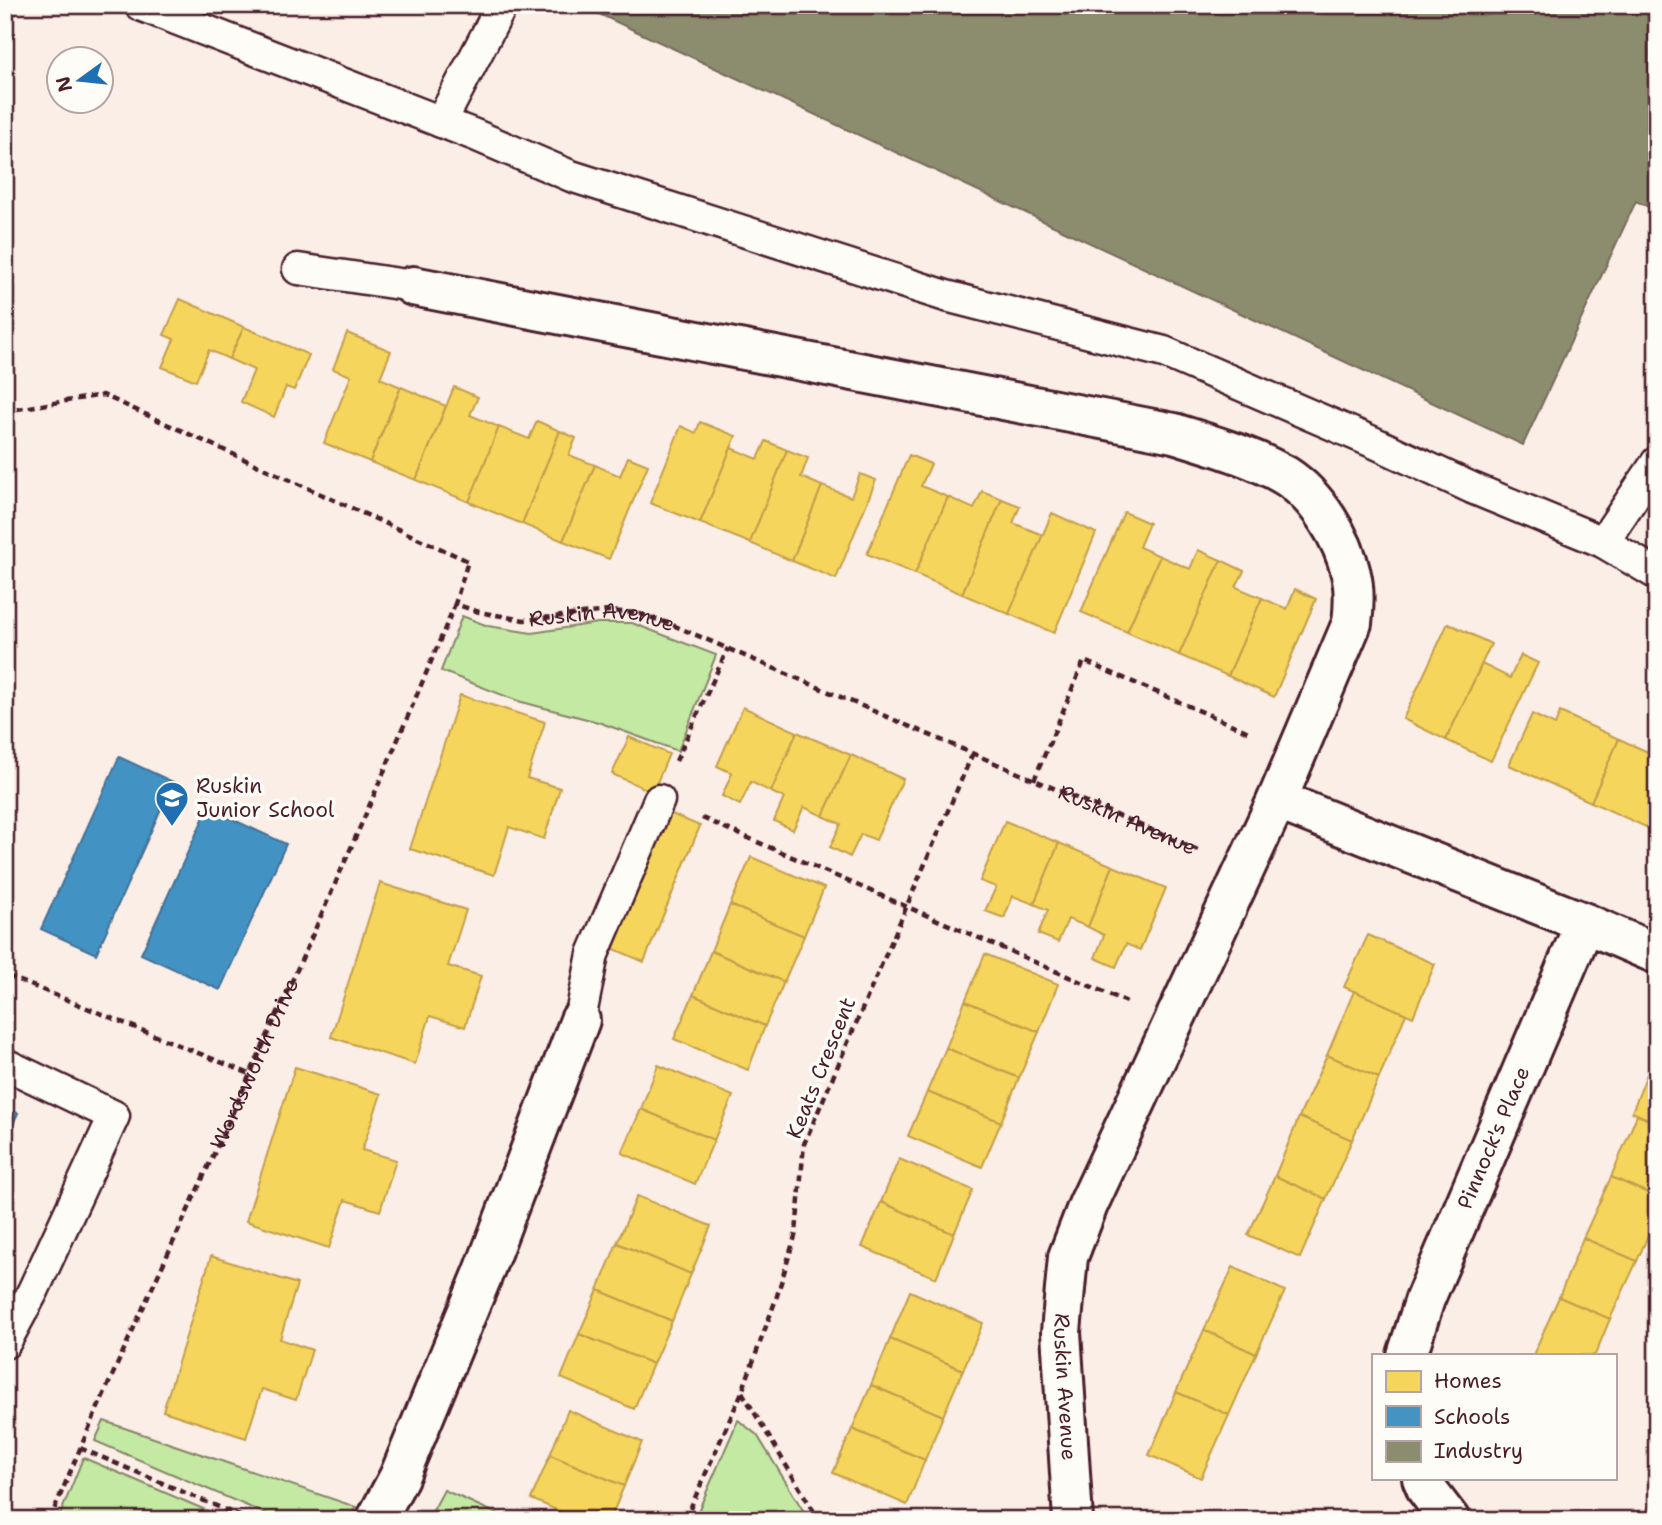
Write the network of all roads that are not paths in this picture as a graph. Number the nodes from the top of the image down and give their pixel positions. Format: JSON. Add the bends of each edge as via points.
{"nodes":[{"id":1,"x":140,"y":5,"type":"edge"},
{"id":2,"x":502,"y":5,"type":"edge"},
{"id":3,"x":441,"y":121,"type":"junction"},
{"id":4,"x":298,"y":269,"type":"dead end"},
{"id":5,"x":413,"y":286,"type":"joint"},
{"id":6,"x":1657,"y":462,"type":"edge"},
{"id":7,"x":1603,"y":542,"type":"junction"},
{"id":8,"x":1657,"y":574,"type":"edge"},
{"id":9,"x":659,"y":800,"type":"road end"},
{"id":10,"x":1277,"y":800,"type":"junction"},
{"id":11,"x":1585,"y":923,"type":"junction"},
{"id":12,"x":1657,"y":954,"type":"edge"},
{"id":13,"x":580,"y":1020,"type":"joint"},
{"id":14,"x":5,"y":1064,"type":"edge"},
{"id":15,"x":5,"y":1343,"type":"edge"},
{"id":16,"x":1407,"y":1354,"type":"edge"},
{"id":17,"x":1423,"y":1480,"type":"edge"},
{"id":18,"x":376,"y":1520,"type":"edge"},
{"id":19,"x":1073,"y":1520,"type":"edge"},
{"id":20,"x":1450,"y":1520,"type":"edge"}],
"edges":[{"from":1,"to":3,"type":"lane"},
{"from":2,"to":3,"type":"lane"},
{"from":3,"to":7,"type":"lane","via":[[571,176],[743,232],[946,296],[1164,352]]},
{"from":4,"to":5,"type":"lane"},
{"from":5,"to":10,"type":"street","name":"Ruskin Avenue","via":[[1174,433],[1242,455],[1287,477],[1332,527],[1351,573],[1354,600],[1352,623]]},
{"from":6,"to":7,"type":"lane"},
{"from":7,"to":8,"type":"lane"},
{"from":9,"to":13,"type":"lane","via":[[593,954]]},
{"from":10,"to":11,"type":"street"},
{"from":10,"to":19,"type":"street","name":"Ruskin Avenue","via":[[1068,1257],[1061,1332]]},
{"from":11,"to":12,"type":"street"},
{"from":11,"to":16,"type":"street","name":"Pinnock's Place","via":[[1425,1299]]},
{"from":13,"to":18,"type":"street","via":[[483,1274]]},
{"from":14,"to":15,"type":"lane","via":[[114,1116]]},
{"from":17,"to":20,"type":"street"}]}
